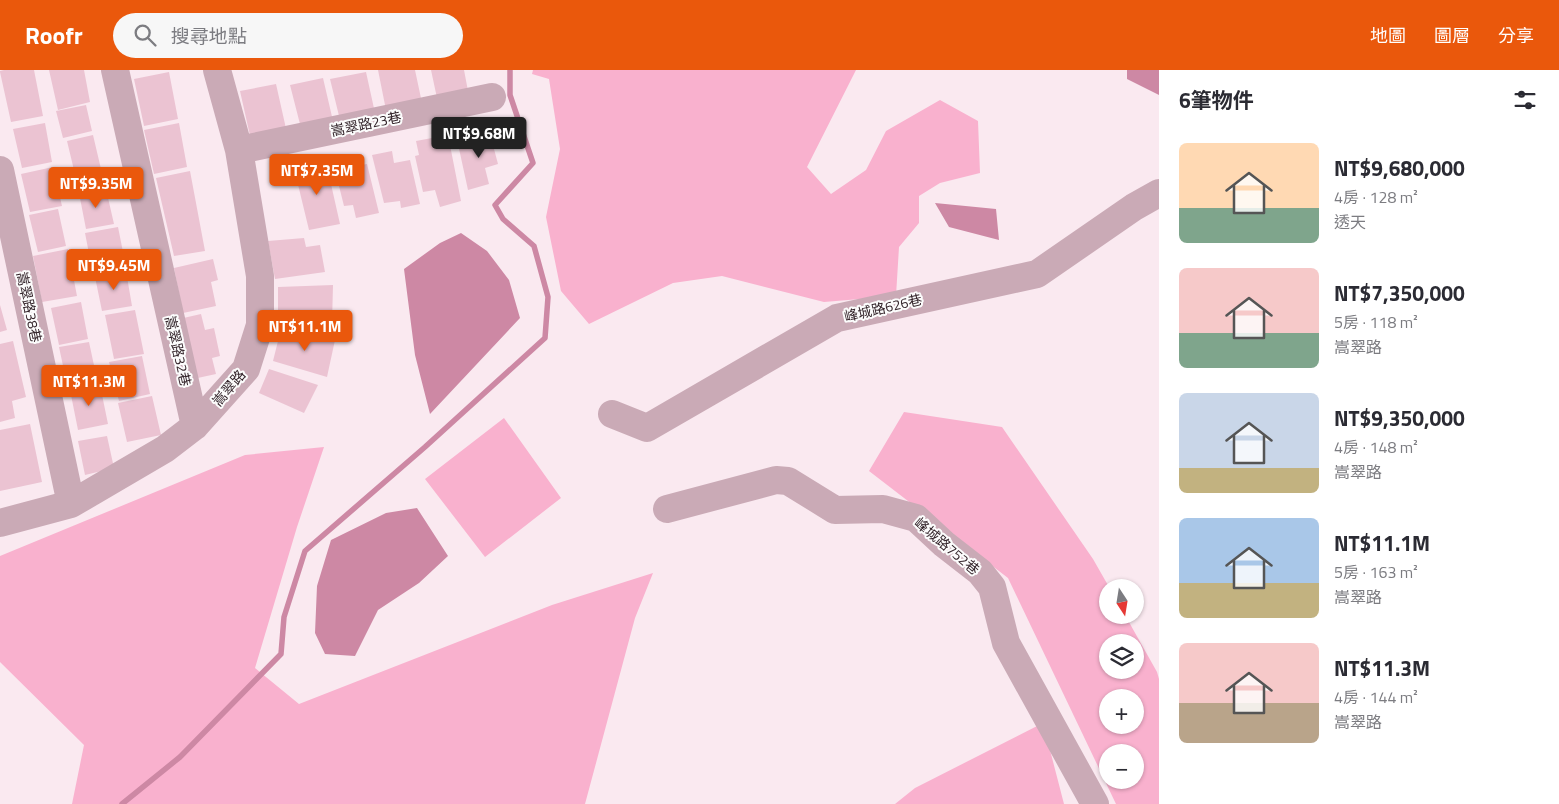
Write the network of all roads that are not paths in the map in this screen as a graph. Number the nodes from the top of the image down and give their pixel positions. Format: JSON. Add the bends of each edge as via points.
{"nodes":[{"id":1,"x":116,"y":70,"type":"edge"},
{"id":2,"x":217,"y":70,"type":"edge"},
{"id":3,"x":492,"y":98,"type":"dead end"},
{"id":4,"x":239,"y":150,"type":"junction"},
{"id":5,"x":0,"y":170,"type":"edge"},
{"id":6,"x":1159,"y":193,"type":"edge"},
{"id":7,"x":612,"y":414,"type":"dead end"},
{"id":8,"x":195,"y":426,"type":"junction"},
{"id":9,"x":70,"y":504,"type":"junction"},
{"id":10,"x":667,"y":509,"type":"dead end"},
{"id":11,"x":0,"y":524,"type":"edge"},
{"id":12,"x":1095,"y":804,"type":"edge"}],
"edges":[{"from":1,"to":8,"type":"street","name":"嵩翠路32巷"},
{"from":2,"to":4,"type":"street","name":"嵩翠路"},
{"from":3,"to":4,"type":"street","name":"嵩翠路23巷"},
{"from":4,"to":8,"type":"street","name":"嵩翠路","via":[[260,276],[260,325],[246,369]]},
{"from":5,"to":9,"type":"street","name":"嵩翠路38巷"},
{"from":6,"to":7,"type":"street","name":"峰城路626巷","via":[[1037,274],[837,318],[647,428]]},
{"from":8,"to":9,"type":"street","name":"嵩翠路","via":[[165,449]]},
{"from":9,"to":11,"type":"street","name":"嵩翠路"},
{"from":10,"to":12,"type":"street","name":"峰城路752巷","via":[[776,480],[788,481],[835,510],[884,509],[916,518],[980,572],[992,587],[1006,643]]}]}
